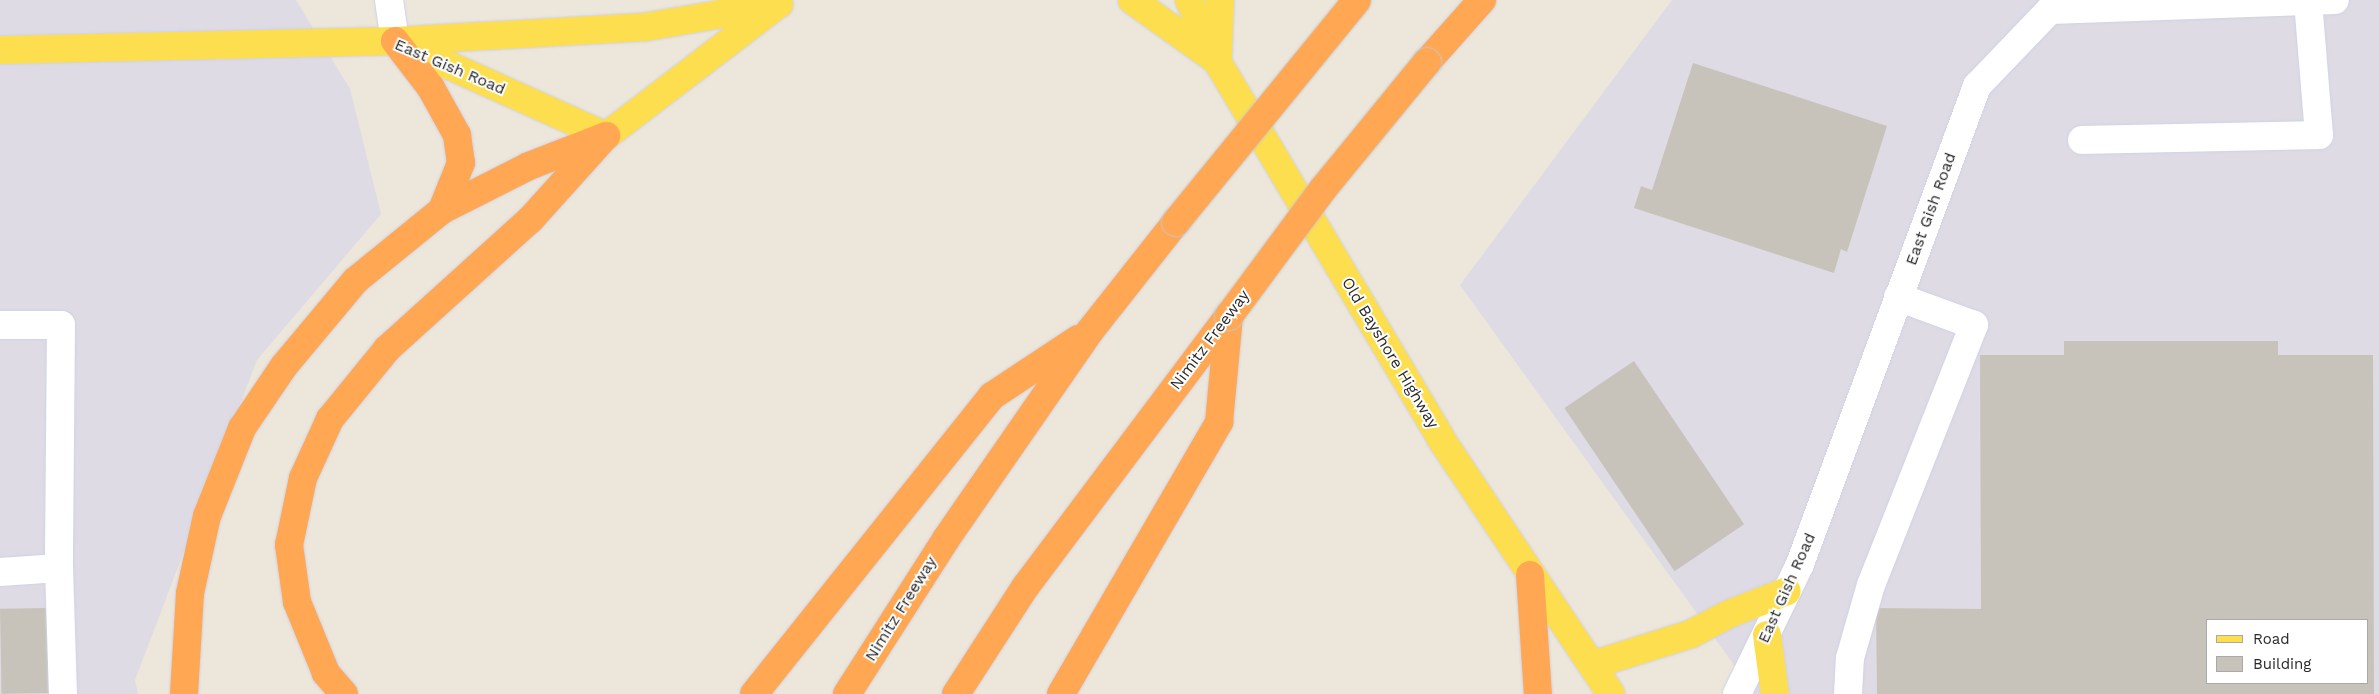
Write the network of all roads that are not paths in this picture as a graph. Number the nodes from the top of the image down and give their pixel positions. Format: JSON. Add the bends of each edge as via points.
{"nodes":[{"id":1,"x":389,"y":0,"type":"edge"},
{"id":2,"x":1132,"y":0,"type":"edge"},
{"id":3,"x":1189,"y":0,"type":"edge"},
{"id":4,"x":1220,"y":0,"type":"edge"},
{"id":5,"x":1357,"y":0,"type":"edge"},
{"id":6,"x":1482,"y":0,"type":"edge"},
{"id":7,"x":2335,"y":0,"type":"edge"},
{"id":8,"x":2264,"y":1,"type":"edge"},
{"id":9,"x":782,"y":2,"type":"edge"},
{"id":10,"x":2308,"y":2,"type":"junction"},
{"id":11,"x":395,"y":41,"type":"junction"},
{"id":12,"x":0,"y":50,"type":"edge"},
{"id":13,"x":1217,"y":61,"type":"junction"},
{"id":14,"x":606,"y":136,"type":"junction"},
{"id":15,"x":2082,"y":140,"type":"dead end"},
{"id":16,"x":442,"y":210,"type":"junction"},
{"id":17,"x":1898,"y":297,"type":"junction"},
{"id":18,"x":1229,"y":316,"type":"junction"},
{"id":19,"x":0,"y":326,"type":"edge"},
{"id":20,"x":1090,"y":331,"type":"junction"},
{"id":21,"x":59,"y":568,"type":"junction"},
{"id":22,"x":0,"y":572,"type":"edge"},
{"id":23,"x":1530,"y":575,"type":"junction"},
{"id":24,"x":1787,"y":591,"type":"junction"},
{"id":25,"x":1767,"y":635,"type":"junction"},
{"id":26,"x":1592,"y":665,"type":"junction"},
{"id":27,"x":63,"y":694,"type":"edge"},
{"id":28,"x":184,"y":694,"type":"edge"},
{"id":29,"x":344,"y":694,"type":"edge"},
{"id":30,"x":754,"y":694,"type":"edge"},
{"id":31,"x":847,"y":694,"type":"edge"},
{"id":32,"x":956,"y":694,"type":"edge"},
{"id":33,"x":1061,"y":694,"type":"edge"},
{"id":34,"x":1538,"y":694,"type":"edge"},
{"id":35,"x":1611,"y":694,"type":"edge"},
{"id":36,"x":1738,"y":694,"type":"edge"},
{"id":37,"x":1775,"y":694,"type":"edge"},
{"id":38,"x":1848,"y":694,"type":"edge"}],
"edges":[{"from":1,"to":11,"type":"street"},
{"from":2,"to":13,"type":"main road"},
{"from":3,"to":13,"type":"main road","name":"Old Bayshore Highway"},
{"from":4,"to":13,"type":"main road"},
{"from":5,"to":20,"type":"highway","name":"Nimitz Freeway","bridge":true},
{"from":6,"to":18,"type":"highway","name":"Nimitz Freeway","bridge":true,"via":[[1426,62],[1322,189]]},
{"from":7,"to":10,"type":"street","name":"East Gish Road"},
{"from":8,"to":10,"type":"street","name":"East Gish Road"},
{"from":8,"to":17,"type":"street","name":"East Gish Road","via":[[2050,10],[1976,86]]},
{"from":9,"to":11,"type":"main road","via":[[645,27]]},
{"from":9,"to":14,"type":"main road"},
{"from":10,"to":15,"type":"street","via":[[2319,135]]},
{"from":11,"to":12,"type":"main road","name":"East Gish Road"},
{"from":11,"to":14,"type":"main road","name":"East Gish Road"},
{"from":11,"to":16,"type":"highway","via":[[431,88],[457,135],[461,163]]},
{"from":13,"to":23,"type":"main road","name":"Old Bayshore Highway","via":[[1441,439]]},
{"from":14,"to":16,"type":"highway","via":[[529,166]]},
{"from":14,"to":29,"type":"highway","via":[[530,220],[387,349],[330,419],[303,478],[288,545],[297,602],[326,673]]},
{"from":16,"to":28,"type":"highway","via":[[356,280],[284,366],[242,428],[207,516],[190,593]]},
{"from":17,"to":24,"type":"street","name":"East Gish Road","via":[[1804,555]]},
{"from":17,"to":38,"type":"street","via":[[1974,325],[1871,585],[1850,658]]},
{"from":18,"to":32,"type":"highway","name":"Nimitz Freeway","via":[[1026,586]]},
{"from":18,"to":33,"type":"highway","via":[[1218,422]]},
{"from":19,"to":21,"type":"street","via":[[61,325]]},
{"from":20,"to":30,"type":"highway","via":[[992,396]]},
{"from":20,"to":31,"type":"highway","name":"Nimitz Freeway","via":[[946,539]]},
{"from":21,"to":22,"type":"street"},
{"from":21,"to":27,"type":"street"},
{"from":23,"to":26,"type":"main road","name":"Old Bayshore Highway"},
{"from":23,"to":34,"type":"highway"},
{"from":24,"to":25,"type":"street","name":"East Gish Road"},
{"from":24,"to":26,"type":"main road","via":[[1729,614],[1691,634]]},
{"from":25,"to":36,"type":"street","name":"East Gish Road"},
{"from":25,"to":37,"type":"main road"},
{"from":26,"to":35,"type":"main road","name":"Old Bayshore Highway"}]}
